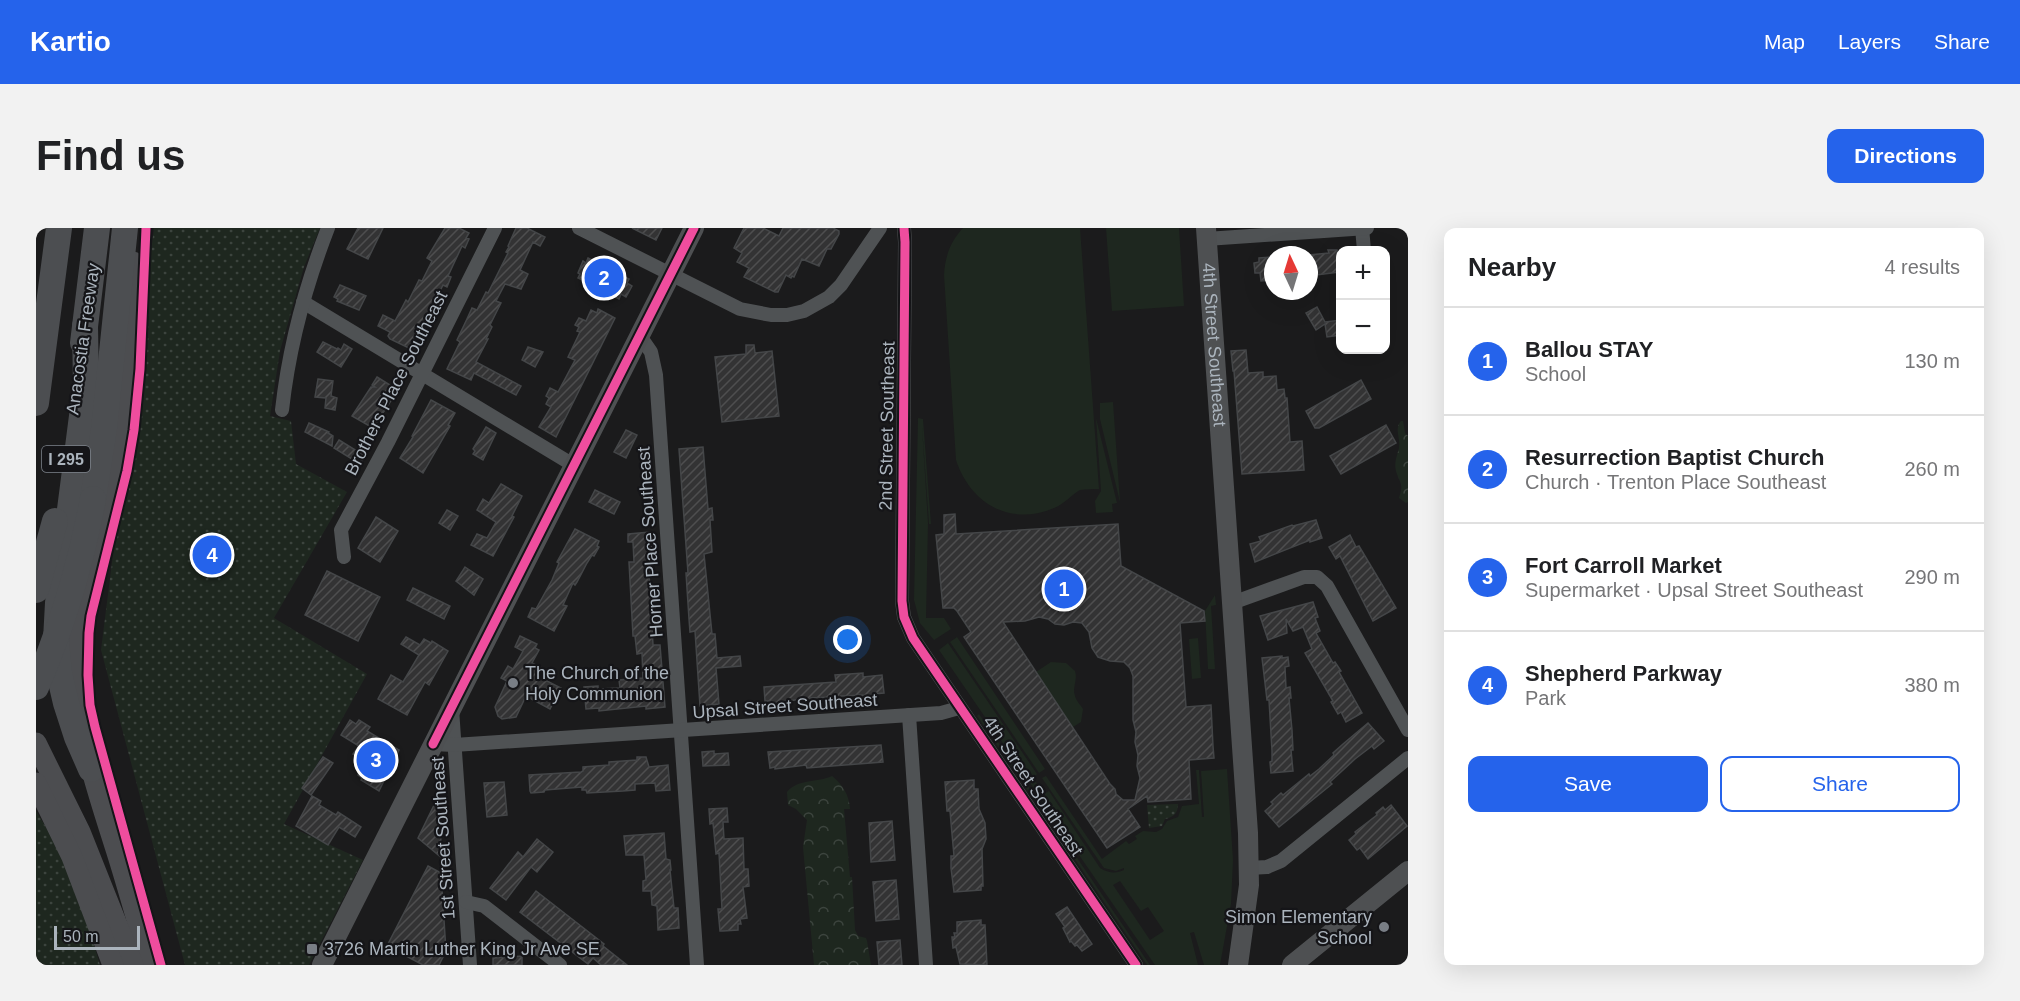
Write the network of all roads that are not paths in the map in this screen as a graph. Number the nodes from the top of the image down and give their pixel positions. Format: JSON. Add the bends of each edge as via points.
{"nodes":[{"id":1,"x":49,"y":228,"type":"edge"},
{"id":2,"x":59,"y":228,"type":"edge"},
{"id":3,"x":97,"y":228,"type":"edge"},
{"id":4,"x":125,"y":228,"type":"edge"},
{"id":5,"x":135,"y":228,"type":"edge"},
{"id":6,"x":328,"y":228,"type":"edge"},
{"id":7,"x":495,"y":228,"type":"edge"},
{"id":8,"x":579,"y":228,"type":"edge"},
{"id":9,"x":694,"y":228,"type":"edge"},
{"id":10,"x":880,"y":228,"type":"edge"},
{"id":11,"x":904,"y":228,"type":"edge"},
{"id":12,"x":1362,"y":228,"type":"edge"},
{"id":13,"x":1367,"y":228,"type":"edge"},
{"id":14,"x":1206,"y":233,"type":"edge"},
{"id":15,"x":1364,"y":246,"type":"edge"},
{"id":16,"x":671,"y":274,"type":"junction"},
{"id":17,"x":51,"y":291,"type":"junction"},
{"id":18,"x":303,"y":302,"type":"junction"},
{"id":19,"x":85,"y":326,"type":"junction"},
{"id":20,"x":640,"y":336,"type":"junction"},
{"id":21,"x":422,"y":373,"type":"junction"},
{"id":22,"x":36,"y":403,"type":"edge"},
{"id":23,"x":282,"y":410,"type":"dead end"},
{"id":24,"x":574,"y":465,"type":"junction"},
{"id":25,"x":344,"y":557,"type":"dead end"},
{"id":26,"x":36,"y":590,"type":"edge"},
{"id":27,"x":1232,"y":603,"type":"junction"},
{"id":28,"x":906,"y":623,"type":"joint"},
{"id":29,"x":36,"y":687,"type":"edge"},
{"id":30,"x":960,"y":708,"type":"junction"},
{"id":31,"x":452,"y":709,"type":"junction"},
{"id":32,"x":909,"y":715,"type":"junction"},
{"id":33,"x":1408,"y":730,"type":"edge"},
{"id":34,"x":681,"y":731,"type":"junction"},
{"id":35,"x":36,"y":743,"type":"edge"},
{"id":36,"x":433,"y":744,"type":"junction"},
{"id":37,"x":454,"y":746,"type":"junction"},
{"id":38,"x":1408,"y":758,"type":"edge"},
{"id":39,"x":91,"y":769,"type":"junction"},
{"id":40,"x":36,"y":783,"type":"edge"},
{"id":41,"x":1249,"y":868,"type":"junction"},
{"id":42,"x":1408,"y":872,"type":"edge"},
{"id":43,"x":466,"y":902,"type":"junction"},
{"id":44,"x":113,"y":965,"type":"edge"},
{"id":45,"x":133,"y":965,"type":"edge"},
{"id":46,"x":150,"y":965,"type":"edge"},
{"id":47,"x":322,"y":965,"type":"edge"},
{"id":48,"x":470,"y":965,"type":"edge"},
{"id":49,"x":560,"y":965,"type":"edge"},
{"id":50,"x":696,"y":965,"type":"edge"},
{"id":51,"x":926,"y":965,"type":"edge"},
{"id":52,"x":1136,"y":965,"type":"edge"},
{"id":53,"x":1238,"y":965,"type":"edge"},
{"id":54,"x":1292,"y":965,"type":"edge"}],
"edges":[{"from":1,"to":17,"type":"highway"},
{"from":2,"to":17,"type":"highway","name":"Anacostia Freeway"},
{"from":3,"to":19,"type":"highway","name":"Anacostia Freeway","number":"I 295"},
{"from":4,"to":29,"type":"highway","bridge":true,"via":[[93,499],[77,568]]},
{"from":5,"to":39,"type":"main road","via":[[120,451],[77,640],[77,692]]},
{"from":6,"to":18,"type":"street"},
{"from":7,"to":21,"type":"street","name":"Brothers Place Southeast"},
{"from":8,"to":16,"type":"street"},
{"from":9,"to":16,"type":"main road"},
{"from":10,"to":16,"type":"street","via":[[833,293],[792,314],[760,314],[740,309]]},
{"from":11,"to":28,"type":"street","name":"2nd Street Southeast","via":[[902,601]]},
{"from":12,"to":13,"type":"street"},
{"from":12,"to":14,"type":"street"},
{"from":12,"to":15,"type":"street"},
{"from":14,"to":27,"type":"main road","name":"4th Street Southeast"},
{"from":16,"to":20,"type":"main road"},
{"from":17,"to":22,"type":"highway","name":"Anacostia Freeway"},
{"from":18,"to":21,"type":"street"},
{"from":18,"to":23,"type":"street","via":[[289,355]]},
{"from":19,"to":26,"type":"highway","name":"Anacostia Freeway","number":"I 295","via":[[62,483]]},
{"from":19,"to":39,"type":"highway","via":[[86,385],[56,640],[66,703]]},
{"from":20,"to":24,"type":"main road"},
{"from":20,"to":34,"type":"street","name":"Horner Place Southeast","via":[[652,353],[656,375]]},
{"from":21,"to":24,"type":"street"},
{"from":21,"to":25,"type":"street","name":"Brothers Place Southeast","via":[[341,530]]},
{"from":24,"to":31,"type":"main road"},
{"from":27,"to":33,"type":"street","via":[[1304,577],[1317,577],[1327,586]]},
{"from":27,"to":41,"type":"main road","name":"4th Street Southeast"},
{"from":28,"to":30,"type":"street","name":"4th Street Southeast"},
{"from":30,"to":32,"type":"street","name":"Upsal Street Southeast"},
{"from":30,"to":52,"type":"street","name":"4th Street Southeast"},
{"from":31,"to":36,"type":"main road"},
{"from":31,"to":37,"type":"street","name":"1st Street Southeast"},
{"from":32,"to":34,"type":"street","name":"Upsal Street Southeast"},
{"from":32,"to":51,"type":"street"},
{"from":34,"to":37,"type":"street","name":"Upsal Street Southeast"},
{"from":34,"to":50,"type":"street","name":"Horner Place Southeast"},
{"from":35,"to":45,"type":"main road","via":[[84,841]]},
{"from":36,"to":37,"type":"street","name":"Upsal Street Southeast"},
{"from":36,"to":47,"type":"main road"},
{"from":37,"to":43,"type":"street","name":"1st Street Southeast"},
{"from":38,"to":41,"type":"street","via":[[1281,861]]},
{"from":39,"to":46,"type":"main road"},
{"from":40,"to":44,"type":"main road","via":[[72,857]]},
{"from":41,"to":53,"type":"main road","name":"4th Street Southeast"},
{"from":42,"to":54,"type":"main road"},
{"from":43,"to":48,"type":"street","name":"1st Street Southeast"},
{"from":43,"to":49,"type":"street","via":[[484,906]]}]}
